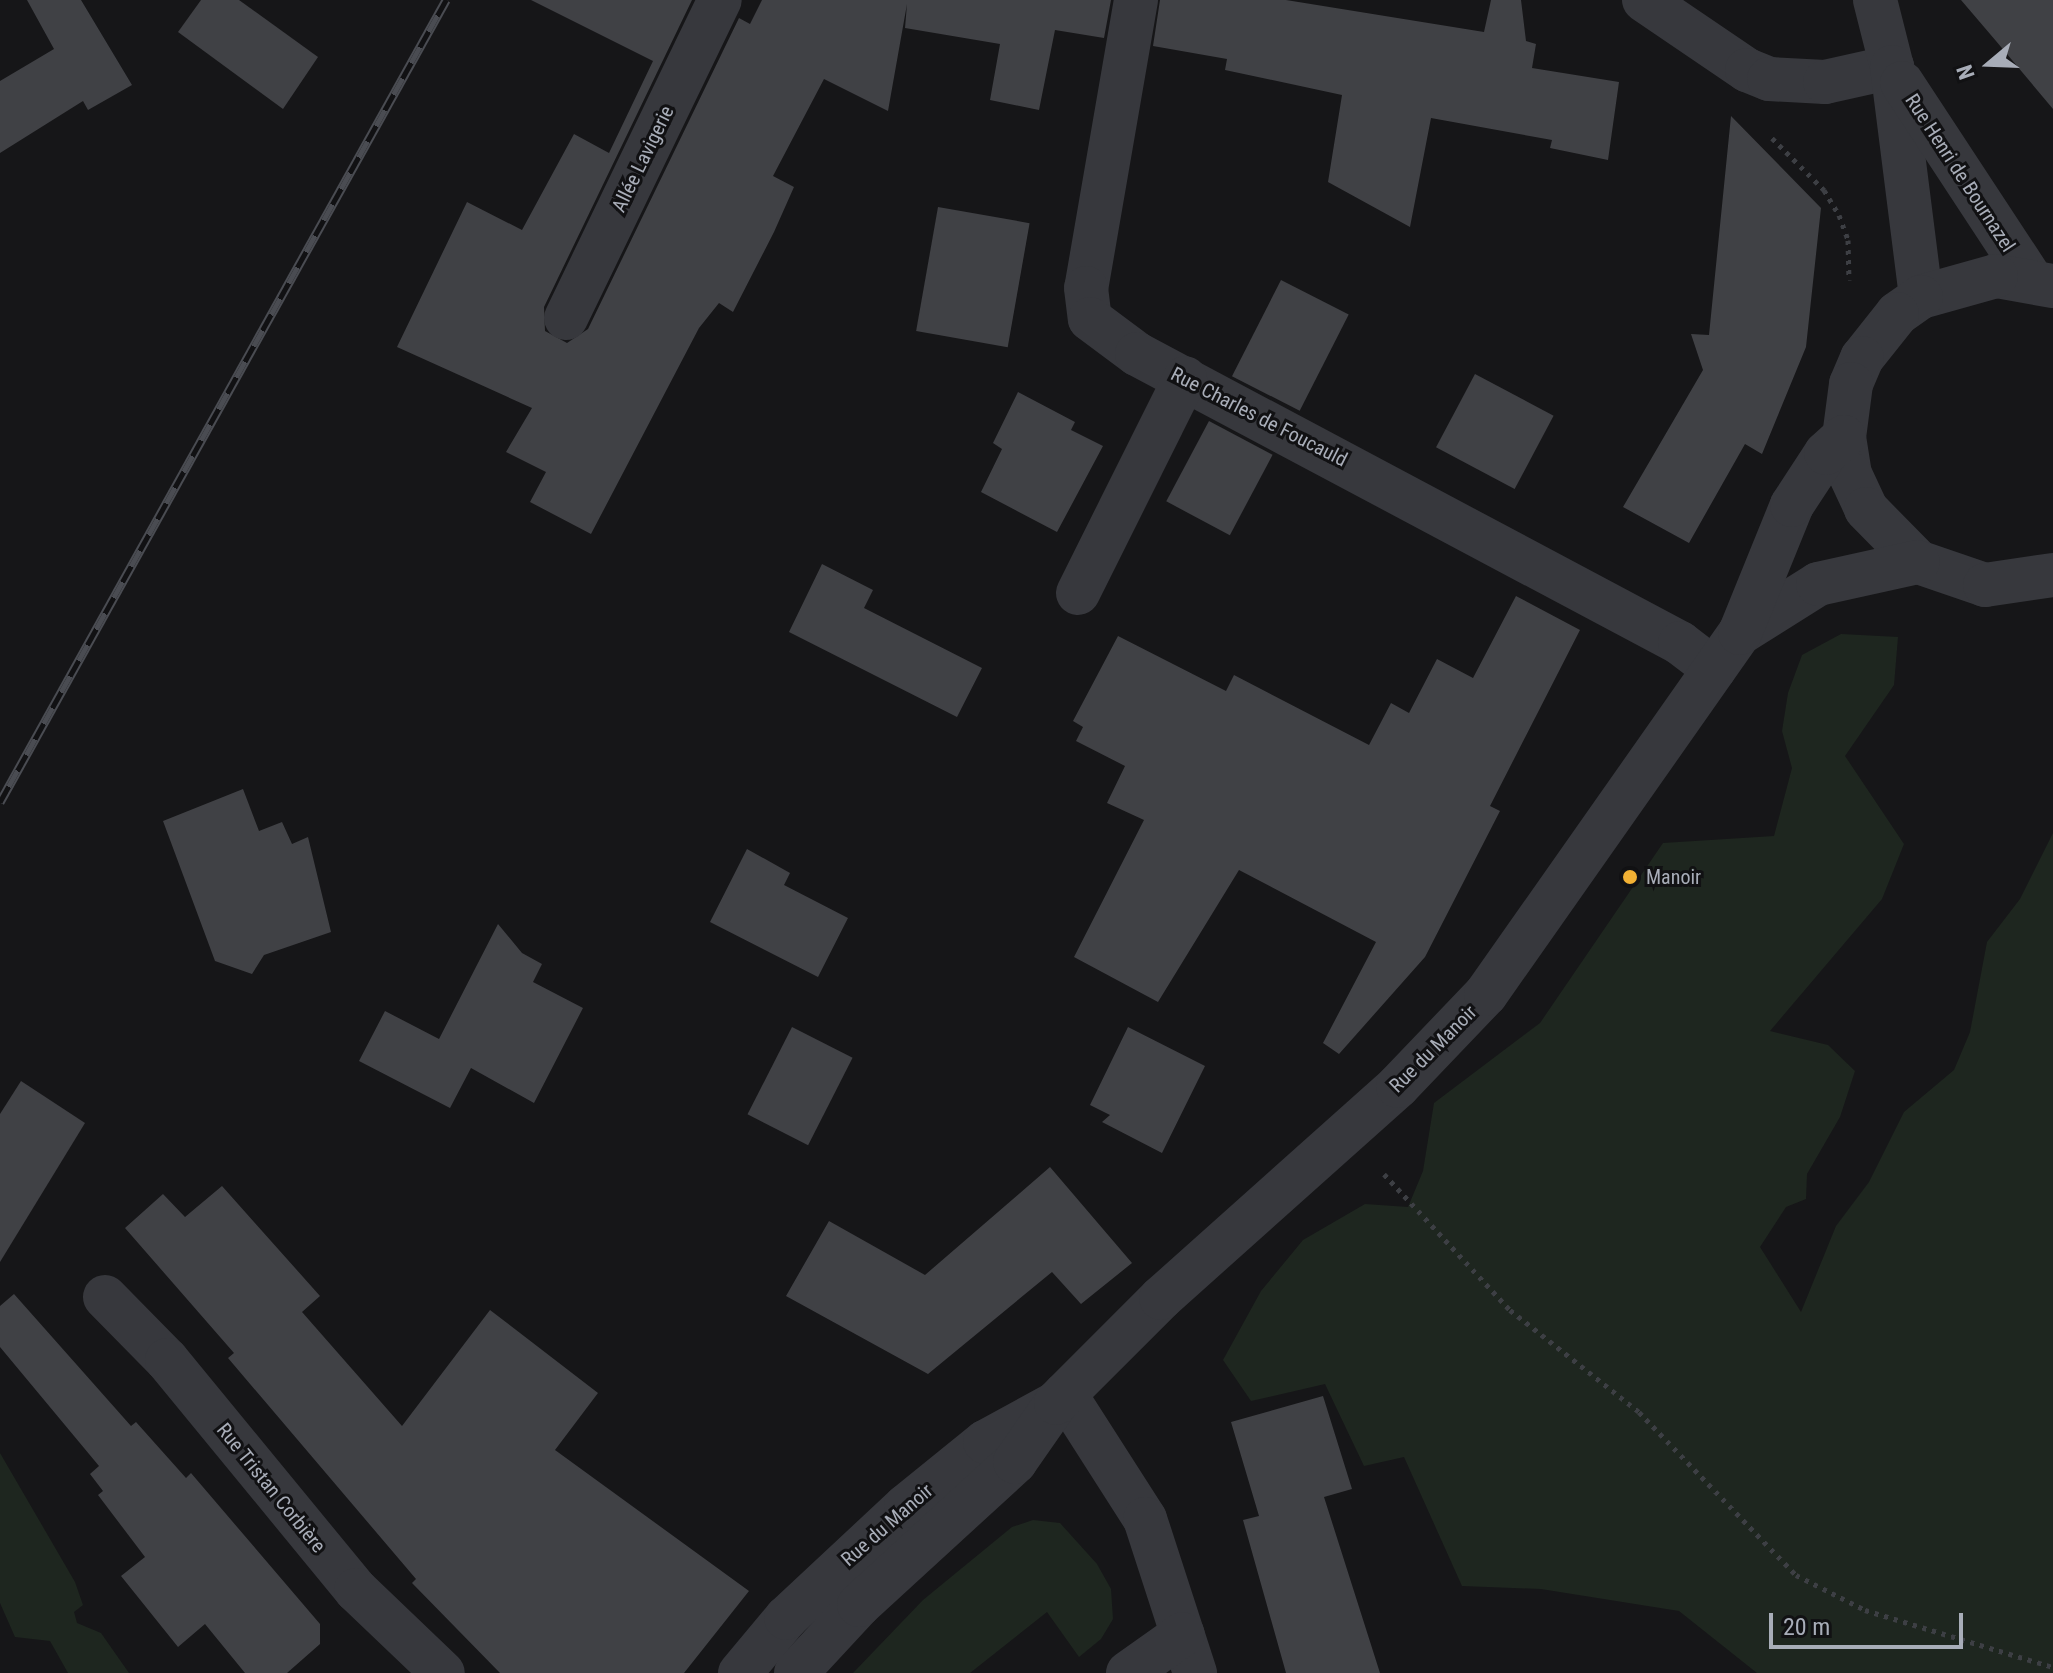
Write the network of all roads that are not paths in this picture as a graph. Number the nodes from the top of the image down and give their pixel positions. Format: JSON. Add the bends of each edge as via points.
{"nodes":[{"id":1,"x":720,"y":0,"type":"edge"},
{"id":2,"x":1136,"y":0,"type":"edge"},
{"id":3,"x":1644,"y":0,"type":"edge"},
{"id":4,"x":1875,"y":0,"type":"edge"},
{"id":5,"x":1892,"y":67,"type":"junction"},
{"id":6,"x":2041,"y":282,"type":"edge"},
{"id":7,"x":1921,"y":297,"type":"junction"},
{"id":8,"x":566,"y":318,"type":"dead end"},
{"id":9,"x":1185,"y":378,"type":"junction"},
{"id":10,"x":1844,"y":437,"type":"junction"},
{"id":11,"x":1918,"y":562,"type":"junction"},
{"id":12,"x":2053,"y":575,"type":"edge"},
{"id":13,"x":1078,"y":593,"type":"dead end"},
{"id":14,"x":1740,"y":633,"type":"junction"},
{"id":15,"x":1714,"y":669,"type":"junction"},
{"id":16,"x":105,"y":1297,"type":"dead end"},
{"id":17,"x":1060,"y":1399,"type":"junction"},
{"id":18,"x":1189,"y":1653,"type":"edge"},
{"id":19,"x":443,"y":1673,"type":"edge"},
{"id":20,"x":740,"y":1673,"type":"edge"},
{"id":21,"x":796,"y":1673,"type":"edge"},
{"id":22,"x":1128,"y":1673,"type":"edge"}],
"edges":[{"from":1,"to":8,"type":"street","name":"Allée Lavigerie"},
{"from":2,"to":9,"type":"street","name":"Rue Charles de Foucauld","via":[[1087,302],[1090,319],[1112,340]]},
{"from":3,"to":5,"type":"street","via":[[1747,70],[1769,79],[1825,82]]},
{"from":4,"to":5,"type":"street","name":"Rue Henri de Bournazel"},
{"from":5,"to":6,"type":"street","name":"Rue Henri de Bournazel"},
{"from":5,"to":7,"type":"street","name":"Rue Henri de Bournazel"},
{"from":6,"to":7,"type":"street","via":[[1970,278]]},
{"from":7,"to":10,"type":"street","via":[[1877,336],[1851,384]]},
{"from":9,"to":13,"type":"street"},
{"from":9,"to":15,"type":"street","name":"Rue Charles de Foucauld","via":[[1666,636]]},
{"from":10,"to":11,"type":"street","via":[[1850,474],[1866,509]]},
{"from":10,"to":14,"type":"street","name":"Rue du Manoir","via":[[1826,453],[1792,505]]},
{"from":11,"to":12,"type":"street","via":[[1985,585]]},
{"from":11,"to":14,"type":"street","name":"Rue du Manoir","via":[[1818,584]]},
{"from":14,"to":15,"type":"street","name":"Rue du Manoir"},
{"from":15,"to":17,"type":"street","name":"Rue du Manoir","via":[[1486,994],[1350,1130],[1161,1298]]},
{"from":16,"to":19,"type":"street","name":"Rue Tristan Corbière","via":[[167,1360],[356,1590]]},
{"from":17,"to":18,"type":"street","via":[[1130,1486]]},
{"from":17,"to":20,"type":"street","name":"Rue du Manoir","via":[[997,1434],[906,1506],[786,1618]]},
{"from":17,"to":21,"type":"street","name":"Rue du Manoir","via":[[1015,1462],[859,1605]]},
{"from":18,"to":22,"type":"street"}]}
